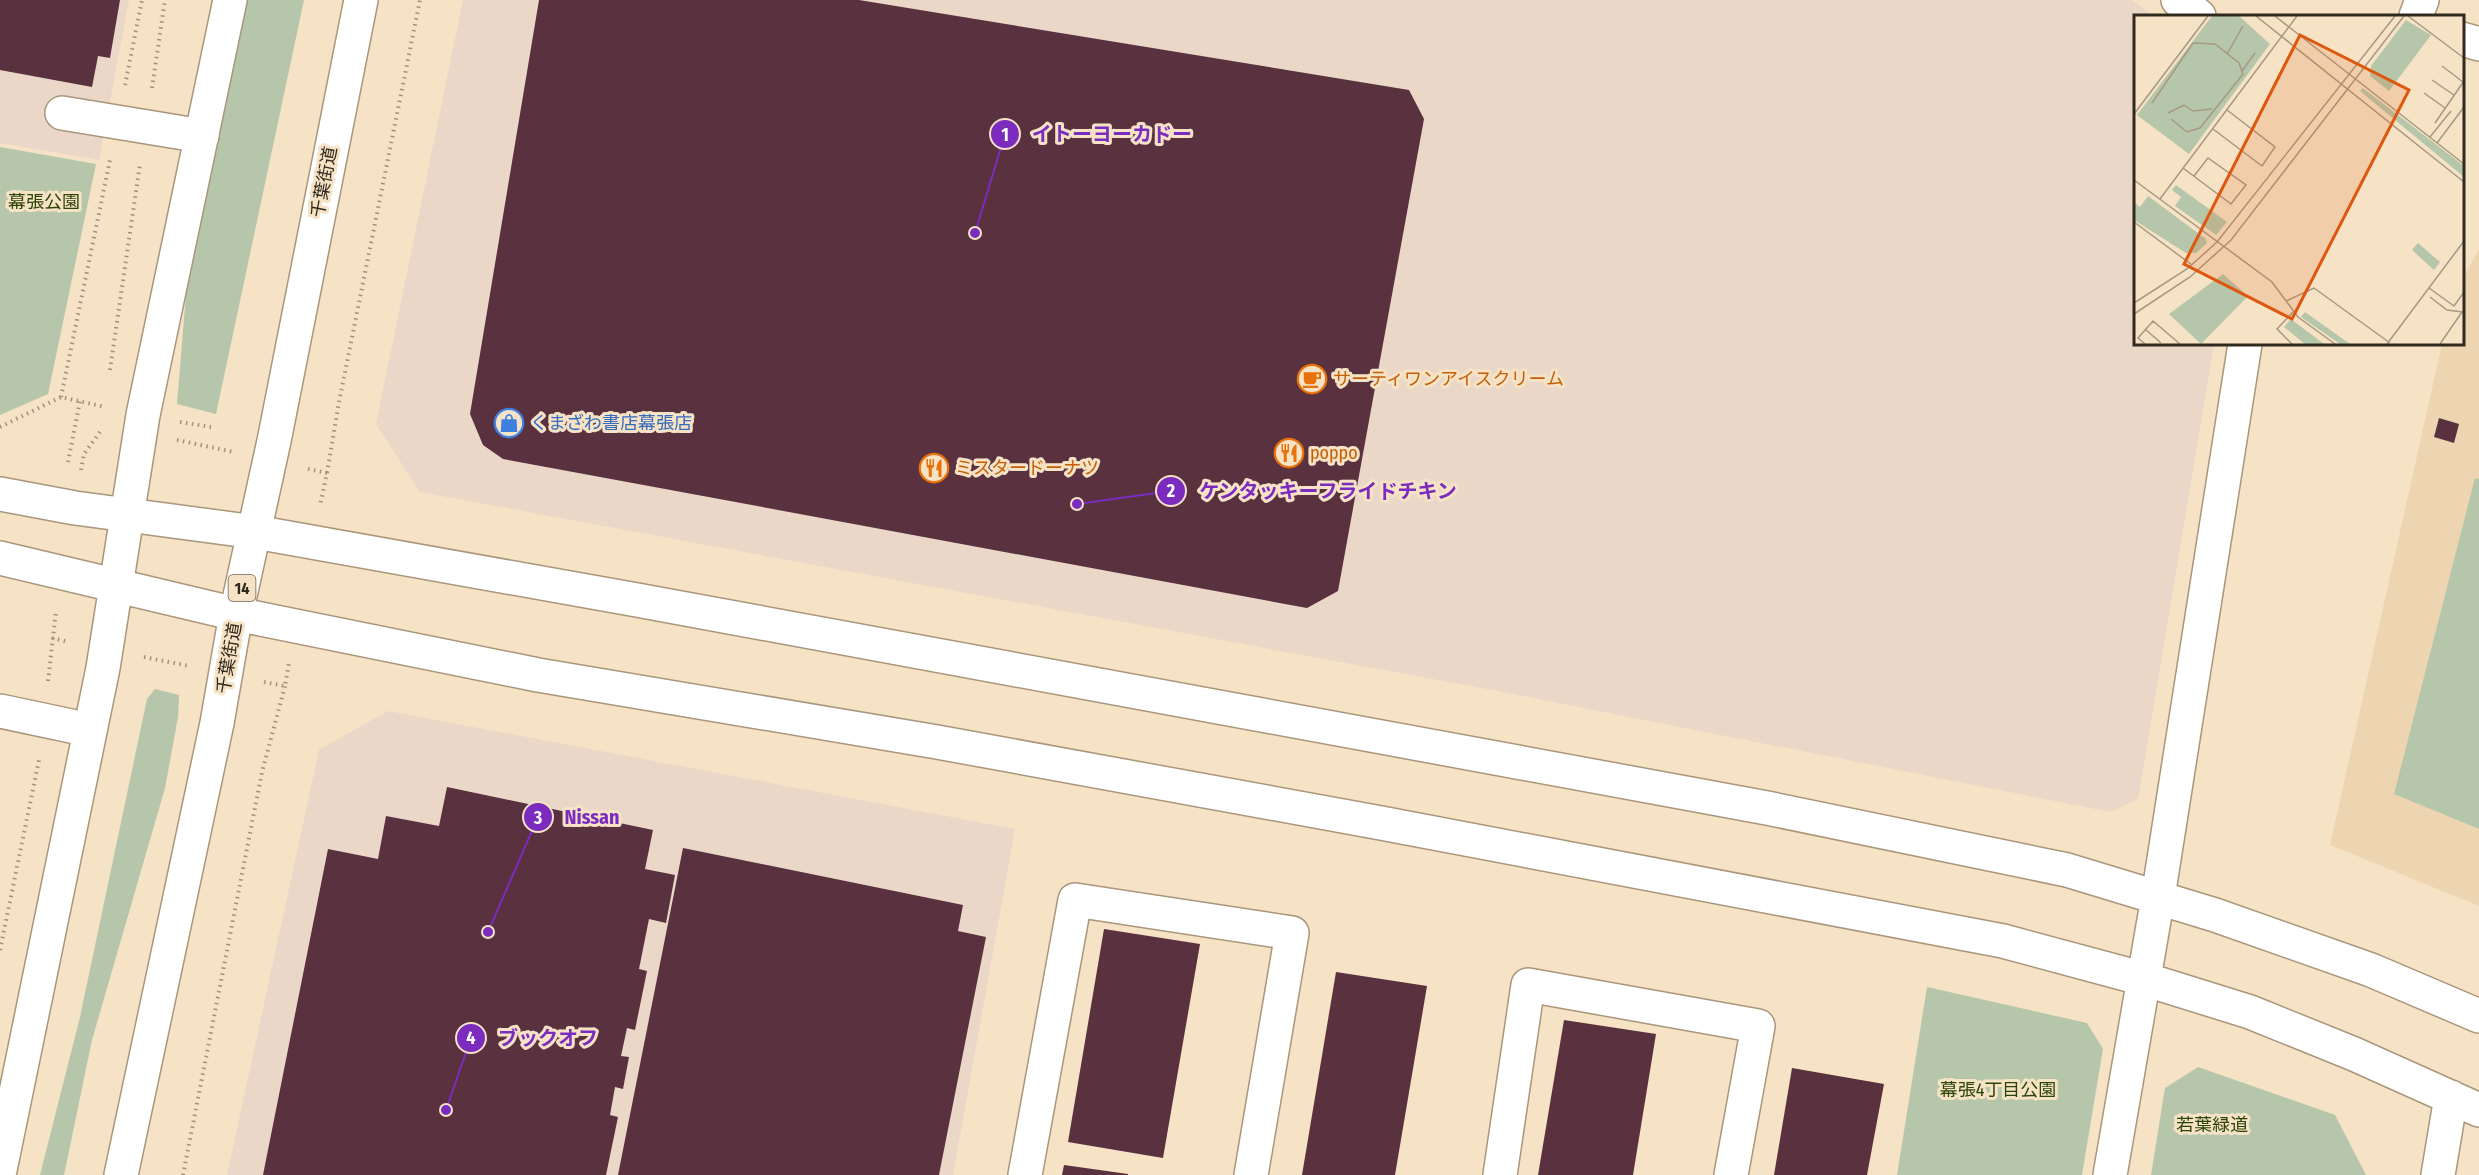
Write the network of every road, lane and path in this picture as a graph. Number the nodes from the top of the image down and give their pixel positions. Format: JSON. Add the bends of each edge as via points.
{"nodes":[{"id":1,"x":142,"y":0,"type":"edge"},
{"id":2,"x":165,"y":0,"type":"edge"},
{"id":3,"x":230,"y":0,"type":"edge"},
{"id":4,"x":361,"y":0,"type":"edge"},
{"id":5,"x":420,"y":0,"type":"edge"},
{"id":6,"x":2178,"y":0,"type":"edge"},
{"id":7,"x":2422,"y":0,"type":"edge"},
{"id":8,"x":2198,"y":15,"type":"edge"},
{"id":9,"x":2416,"y":15,"type":"edge"},
{"id":10,"x":2464,"y":39,"type":"edge"},
{"id":11,"x":2479,"y":44,"type":"edge"},
{"id":12,"x":124,"y":92,"type":"dead end"},
{"id":13,"x":150,"y":98,"type":"dead end"},
{"id":14,"x":62,"y":113,"type":"dead end"},
{"id":15,"x":202,"y":136,"type":"junction"},
{"id":16,"x":110,"y":159,"type":"dead end"},
{"id":17,"x":140,"y":163,"type":"dead end"},
{"id":18,"x":2245,"y":345,"type":"edge"},
{"id":19,"x":109,"y":378,"type":"dead end"},
{"id":20,"x":61,"y":397,"type":"junction"},
{"id":21,"x":107,"y":398,"type":"dead end"},
{"id":22,"x":80,"y":401,"type":"junction"},
{"id":23,"x":109,"y":408,"type":"junction"},
{"id":24,"x":105,"y":416,"type":"dead end"},
{"id":25,"x":174,"y":420,"type":"dead end"},
{"id":26,"x":0,"y":427,"type":"edge"},
{"id":27,"x":211,"y":427,"type":"dead end"},
{"id":28,"x":68,"y":462,"type":"dead end"},
{"id":29,"x":327,"y":473,"type":"dead end"},
{"id":30,"x":0,"y":494,"type":"edge"},
{"id":31,"x":129,"y":516,"type":"junction"},
{"id":32,"x":255,"y":532,"type":"junction"},
{"id":33,"x":0,"y":558,"type":"edge"},
{"id":34,"x":117,"y":586,"type":"junction"},
{"id":35,"x":236,"y":615,"type":"junction"},
{"id":36,"x":52,"y":638,"type":"dead end"},
{"id":37,"x":48,"y":685,"type":"dead end"},
{"id":38,"x":285,"y":686,"type":"dead end"},
{"id":39,"x":0,"y":711,"type":"edge"},
{"id":40,"x":90,"y":730,"type":"junction"},
{"id":41,"x":40,"y":756,"type":"dead end"},
{"id":42,"x":2158,"y":897,"type":"junction"},
{"id":43,"x":0,"y":950,"type":"edge"},
{"id":44,"x":2144,"y":979,"type":"junction"},
{"id":45,"x":2479,"y":1016,"type":"edge"},
{"id":46,"x":2465,"y":1104,"type":"edge"},
{"id":47,"x":0,"y":1170,"type":"edge"},
{"id":48,"x":121,"y":1175,"type":"edge"},
{"id":49,"x":183,"y":1175,"type":"edge"},
{"id":50,"x":1025,"y":1175,"type":"edge"},
{"id":51,"x":1251,"y":1175,"type":"edge"},
{"id":52,"x":1500,"y":1175,"type":"edge"},
{"id":53,"x":1731,"y":1175,"type":"edge"},
{"id":54,"x":2110,"y":1175,"type":"edge"},
{"id":55,"x":2438,"y":1175,"type":"edge"}],
"edges":[{"from":1,"to":12,"type":"path"},
{"from":2,"to":13,"type":"path"},
{"from":3,"to":15,"type":"main road"},
{"from":4,"to":32,"type":"main road","name":"千葉街道","number":"14"},
{"from":5,"to":29,"type":"path"},
{"from":6,"to":8,"type":"main road"},
{"from":7,"to":9,"type":"main road"},
{"from":10,"to":11,"type":"main road"},
{"from":14,"to":15,"type":"main road"},
{"from":15,"to":31,"type":"main road","via":[[143,415]]},
{"from":16,"to":20,"type":"path"},
{"from":17,"to":19,"type":"path"},
{"from":18,"to":42,"type":"main road"},
{"from":20,"to":22,"type":"path"},
{"from":20,"to":26,"type":"path"},
{"from":21,"to":23,"type":"path"},
{"from":22,"to":23,"type":"path"},
{"from":22,"to":28,"type":"path"},
{"from":23,"to":24,"type":"path"},
{"from":25,"to":27,"type":"path"},
{"from":30,"to":31,"type":"main road"},
{"from":31,"to":32,"type":"main road"},
{"from":31,"to":34,"type":"main road"},
{"from":32,"to":35,"type":"main road","name":"千葉街道","number":"14"},
{"from":32,"to":42,"type":"main road","via":[[1767,808],[2067,870]]},
{"from":33,"to":34,"type":"main road"},
{"from":34,"to":35,"type":"main road"},
{"from":34,"to":40,"type":"main road"},
{"from":35,"to":44,"type":"main road","via":[[538,675],[938,742],[1942,928]]},
{"from":35,"to":48,"type":"main road","name":"千葉街道","number":"14","via":[[217,723]]},
{"from":36,"to":37,"type":"path"},
{"from":38,"to":49,"type":"path","via":[[262,772]]},
{"from":39,"to":40,"type":"main road"},
{"from":40,"to":47,"type":"main road"},
{"from":41,"to":43,"type":"path"},
{"from":42,"to":44,"type":"main road"},
{"from":42,"to":45,"type":"main road","via":[[2371,970]]},
{"from":44,"to":46,"type":"main road","via":[[2250,1012]]},
{"from":44,"to":54,"type":"main road"},
{"from":46,"to":55,"type":"main road"},
{"from":50,"to":51,"type":"main road","via":[[1075,900],[1292,933]]},
{"from":52,"to":53,"type":"main road","via":[[1528,985],[1758,1026]]}]}
